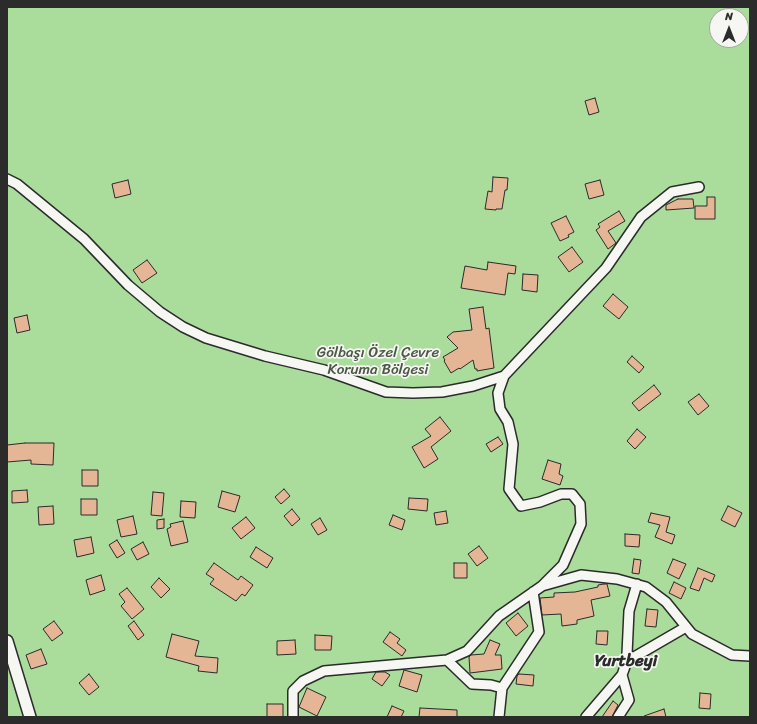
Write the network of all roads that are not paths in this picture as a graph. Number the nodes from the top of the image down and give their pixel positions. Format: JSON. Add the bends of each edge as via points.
{"nodes":[{"id":1,"x":7,"y":179,"type":"edge"},
{"id":2,"x":700,"y":187,"type":"dead end"},
{"id":3,"x":504,"y":376,"type":"junction"},
{"id":4,"x":637,"y":584,"type":"junction"},
{"id":5,"x":542,"y":586,"type":"junction"},
{"id":6,"x":533,"y":592,"type":"junction"},
{"id":7,"x":686,"y":627,"type":"junction"},
{"id":8,"x":7,"y":641,"type":"edge"},
{"id":9,"x":750,"y":656,"type":"edge"},
{"id":10,"x":628,"y":658,"type":"junction"},
{"id":11,"x":447,"y":660,"type":"junction"},
{"id":12,"x":622,"y":675,"type":"junction"},
{"id":13,"x":502,"y":688,"type":"junction"},
{"id":14,"x":30,"y":717,"type":"edge"},
{"id":15,"x":293,"y":717,"type":"edge"},
{"id":16,"x":500,"y":717,"type":"edge"},
{"id":17,"x":586,"y":717,"type":"edge"},
{"id":18,"x":618,"y":717,"type":"edge"}],
"edges":[{"from":1,"to":3,"type":"street","via":[[18,184],[84,239],[128,285],[160,312],[206,338],[324,370],[386,392],[442,392]]},
{"from":2,"to":3,"type":"street","via":[[672,192],[641,217],[606,268]]},
{"from":3,"to":5,"type":"street","via":[[498,393],[500,409],[508,422],[513,444],[509,489],[520,506],[561,494],[572,494],[580,504],[581,524],[563,565]]},
{"from":4,"to":5,"type":"street","via":[[617,578],[581,575]]},
{"from":4,"to":7,"type":"street","via":[[646,587],[666,602]]},
{"from":4,"to":10,"type":"street","via":[[629,611],[626,654]]},
{"from":5,"to":6,"type":"street"},
{"from":6,"to":11,"type":"street","via":[[499,616],[467,651]]},
{"from":6,"to":13,"type":"street","via":[[539,632]]},
{"from":7,"to":9,"type":"street","via":[[692,634],[732,655]]},
{"from":7,"to":10,"type":"street","via":[[636,656]]},
{"from":8,"to":14,"type":"street"},
{"from":10,"to":12,"type":"street"},
{"from":11,"to":13,"type":"street","via":[[472,684]]},
{"from":11,"to":15,"type":"street","via":[[324,671],[303,681],[293,691]]},
{"from":12,"to":17,"type":"street"},
{"from":12,"to":18,"type":"street","via":[[629,700]]},
{"from":13,"to":16,"type":"street"}]}
